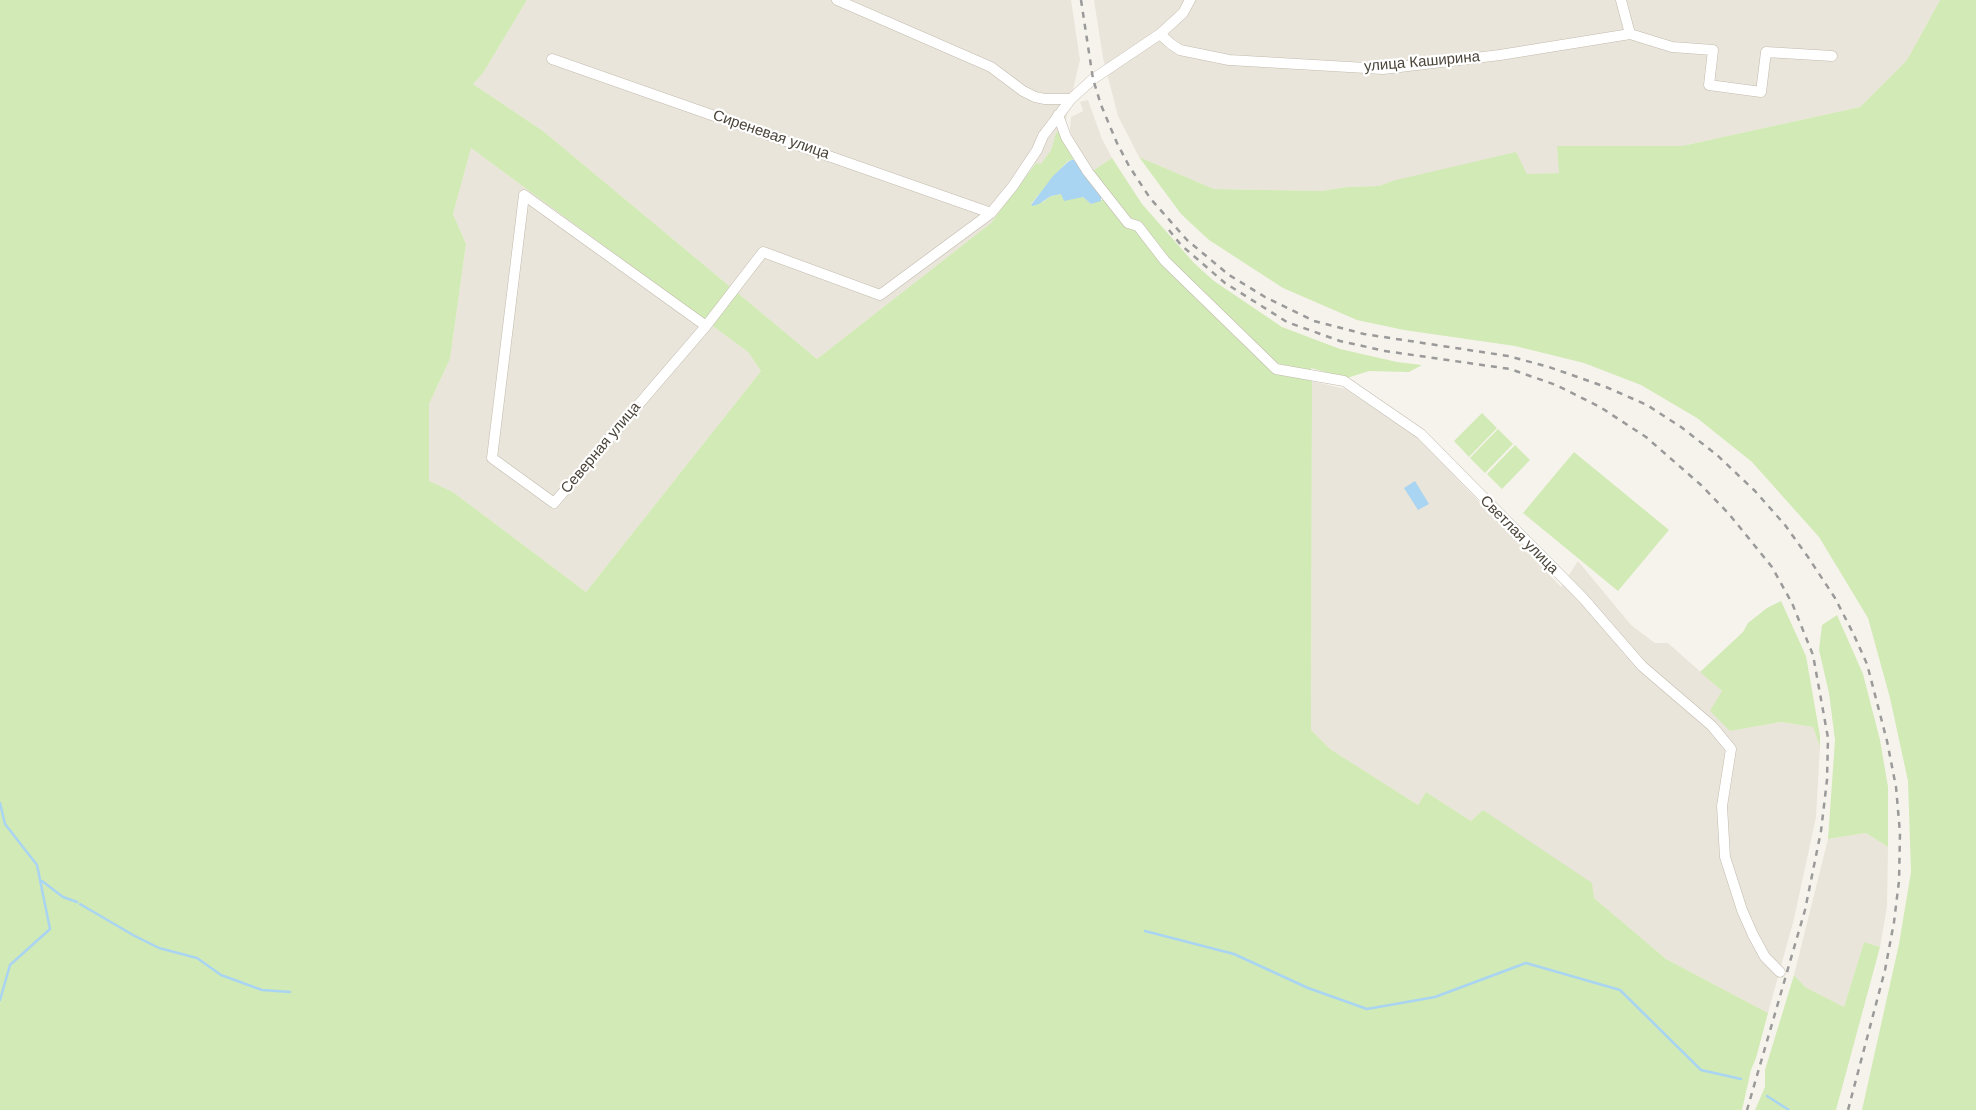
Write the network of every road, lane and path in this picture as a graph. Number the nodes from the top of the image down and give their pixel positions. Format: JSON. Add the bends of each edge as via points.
{"nodes":[{"id":1,"x":837,"y":0,"type":"edge"},
{"id":2,"x":1190,"y":0,"type":"edge"},
{"id":3,"x":1621,"y":0,"type":"edge"},
{"id":4,"x":1160,"y":34,"type":"junction"},
{"id":5,"x":1630,"y":34,"type":"junction"},
{"id":6,"x":1832,"y":56,"type":"dead end"},
{"id":7,"x":552,"y":59,"type":"dead end"},
{"id":8,"x":1071,"y":99,"type":"junction"},
{"id":9,"x":1058,"y":115,"type":"junction"},
{"id":10,"x":991,"y":212,"type":"junction"},
{"id":11,"x":706,"y":326,"type":"junction"},
{"id":12,"x":1780,"y":972,"type":"dead end"}],
"edges":[{"from":1,"to":8,"type":"street","via":[[991,67],[1023,91],[1045,99]]},
{"from":2,"to":4,"type":"street","via":[[1183,13]]},
{"from":3,"to":5,"type":"street"},
{"from":4,"to":5,"type":"street","name":"улица Каширина","via":[[1180,50],[1228,60],[1383,69],[1500,55]]},
{"from":4,"to":8,"type":"street","via":[[1094,79]]},
{"from":5,"to":6,"type":"street","via":[[1672,47],[1713,50],[1709,85],[1761,92],[1766,52]]},
{"from":7,"to":10,"type":"street","name":"Сиреневая улица"},
{"from":8,"to":9,"type":"street"},
{"from":9,"to":10,"type":"street","via":[[1012,186]]},
{"from":9,"to":12,"type":"street","name":"Светлая улица","via":[[1066,137],[1084,166],[1128,223],[1138,226],[1165,261],[1276,369],[1344,381],[1421,434],[1583,598],[1642,666],[1712,726],[1731,749],[1722,806],[1724,857],[1753,935]]},
{"from":10,"to":11,"type":"street","via":[[880,295],[763,252]]},
{"from":11,"to":11,"type":"street","name":"Северная улица","via":[[554,504],[492,458],[524,195]]}]}
